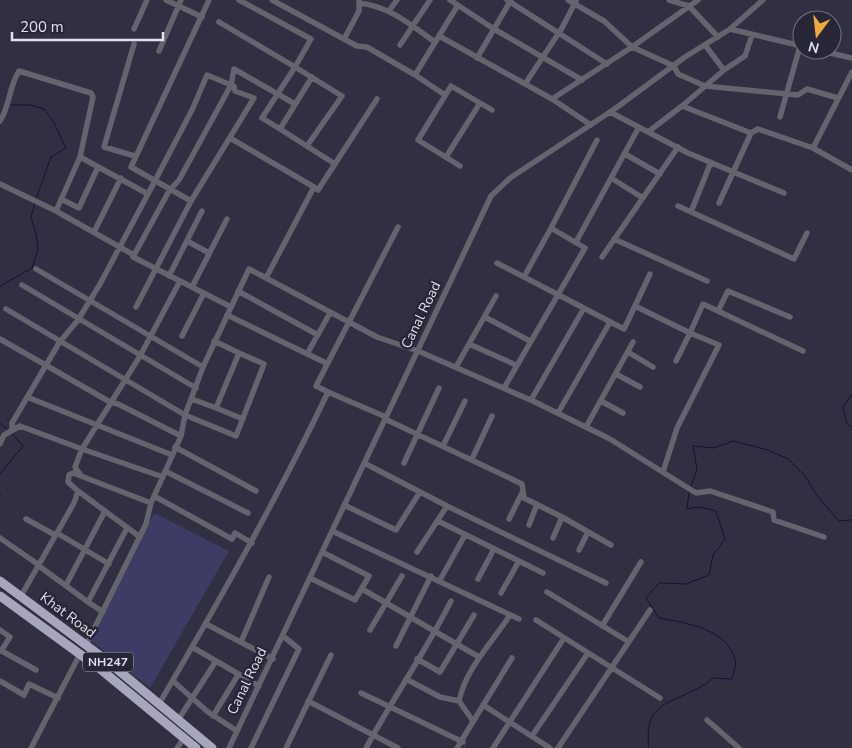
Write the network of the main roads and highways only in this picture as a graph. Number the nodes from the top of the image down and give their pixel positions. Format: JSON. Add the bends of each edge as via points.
{"nodes":[{"id":1,"x":0,"y":581,"type":"edge"},
{"id":2,"x":0,"y":596,"type":"edge"},
{"id":3,"x":86,"y":645,"type":"junction"},
{"id":4,"x":80,"y":654,"type":"junction"},
{"id":5,"x":196,"y":748,"type":"edge"},
{"id":6,"x":212,"y":748,"type":"edge"}],
"edges":[{"from":1,"to":3,"type":"highway","name":"Khat Road","number":"NH247"},
{"from":2,"to":4,"type":"highway","name":"Khat Road","number":"NH247"},
{"from":3,"to":4,"type":"highway","number":"NH247"},
{"from":3,"to":6,"type":"highway","name":"Khat Road","number":"NH247"},
{"from":4,"to":5,"type":"highway","name":"Khat Road","number":"NH247"}]}
